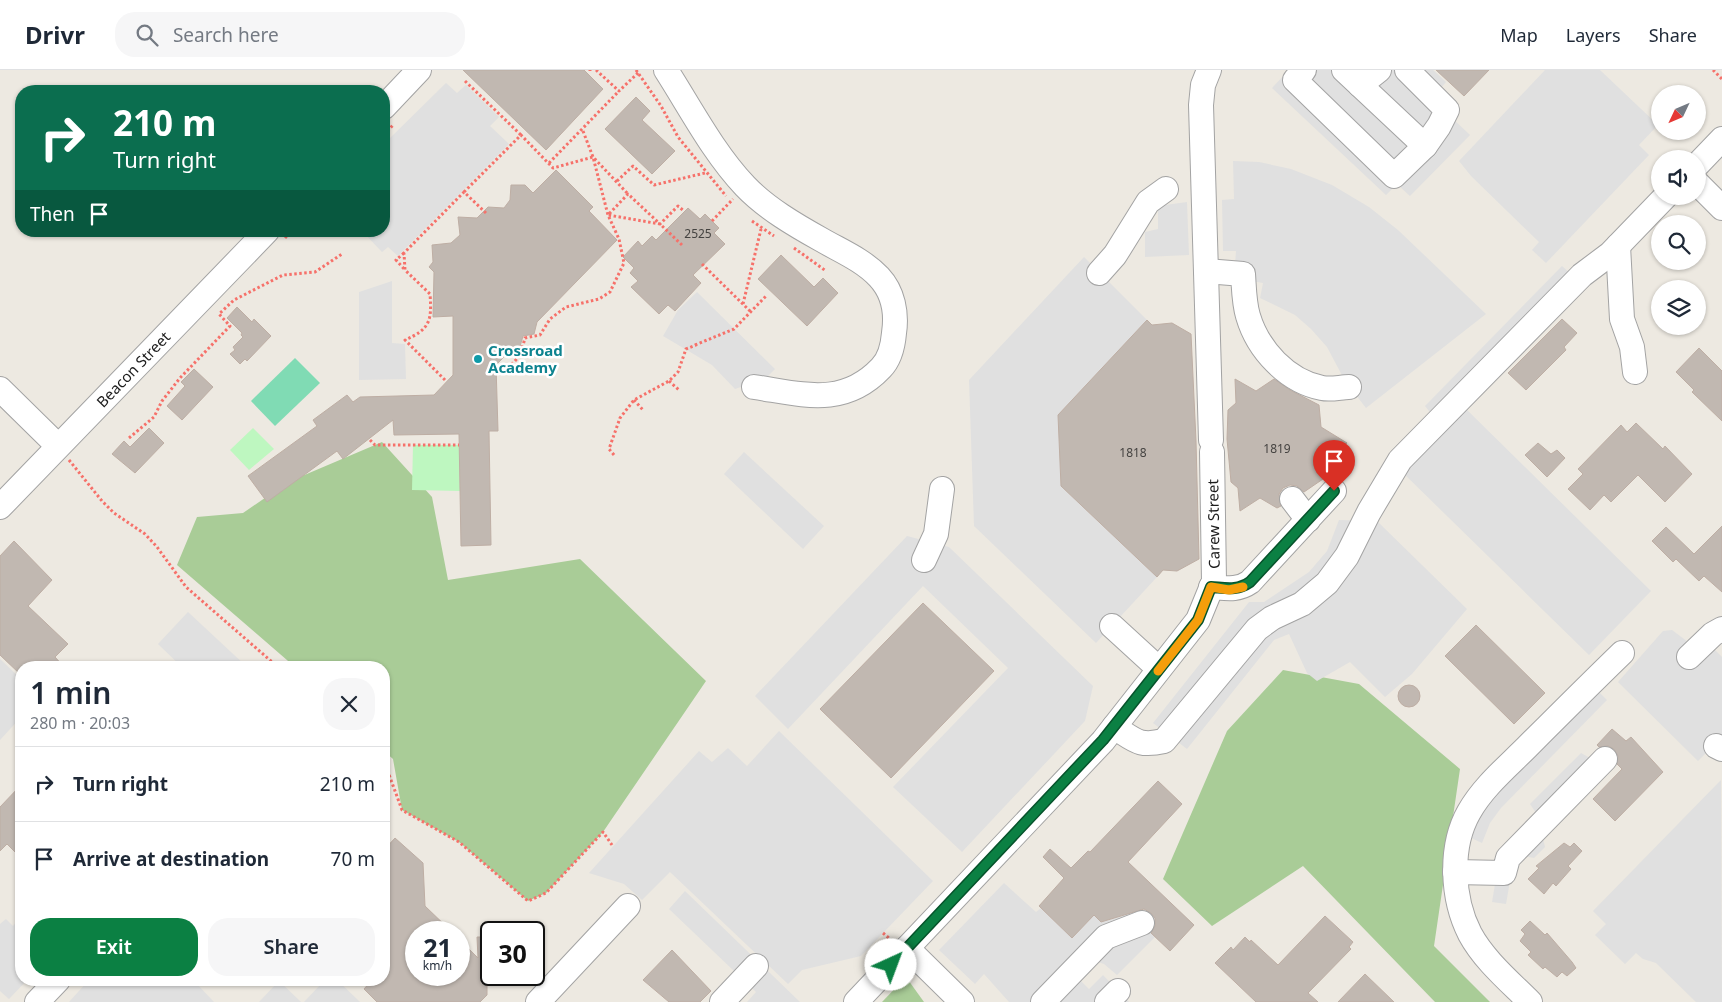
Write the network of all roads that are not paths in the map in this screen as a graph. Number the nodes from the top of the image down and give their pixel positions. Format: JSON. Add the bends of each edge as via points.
{"nodes":[{"id":1,"x":419,"y":70,"type":"edge"},
{"id":2,"x":1209,"y":70,"type":"edge"},
{"id":3,"x":1223,"y":70,"type":"edge"},
{"id":4,"x":1304,"y":70,"type":"edge"},
{"id":5,"x":1379,"y":70,"type":"edge"},
{"id":6,"x":1407,"y":70,"type":"edge"},
{"id":7,"x":656,"y":76,"type":"edge"},
{"id":8,"x":1352,"y":77,"type":"edge"},
{"id":9,"x":390,"y":101,"type":"edge"},
{"id":10,"x":1201,"y":105,"type":"junction"},
{"id":11,"x":1722,"y":139,"type":"edge"},
{"id":12,"x":1425,"y":146,"type":"junction"},
{"id":13,"x":1706,"y":156,"type":"edge"},
{"id":14,"x":1166,"y":189,"type":"dead end"},
{"id":15,"x":1706,"y":192,"type":"edge"},
{"id":16,"x":1657,"y":205,"type":"edge"},
{"id":17,"x":1722,"y":208,"type":"edge"},
{"id":18,"x":261,"y":237,"type":"edge"},
{"id":19,"x":1618,"y":246,"type":"junction"},
{"id":20,"x":1099,"y":272,"type":"dead end"},
{"id":21,"x":1206,"y":272,"type":"junction"},
{"id":22,"x":1635,"y":372,"type":"dead end"},
{"id":23,"x":754,"y":387,"type":"dead end"},
{"id":24,"x":1349,"y":387,"type":"dead end"},
{"id":25,"x":0,"y":389,"type":"edge"},
{"id":26,"x":58,"y":446,"type":"junction"},
{"id":27,"x":942,"y":489,"type":"dead end"},
{"id":28,"x":1334,"y":491,"type":"dead end"},
{"id":29,"x":1292,"y":499,"type":"dead end"},
{"id":30,"x":0,"y":507,"type":"edge"},
{"id":31,"x":1308,"y":520,"type":"junction"},
{"id":32,"x":924,"y":560,"type":"dead end"},
{"id":33,"x":1211,"y":587,"type":"junction"},
{"id":34,"x":1112,"y":626,"type":"dead end"},
{"id":35,"x":1722,"y":629,"type":"edge"},
{"id":36,"x":1622,"y":653,"type":"dead end"},
{"id":37,"x":1690,"y":658,"type":"dead end"},
{"id":38,"x":1159,"y":670,"type":"junction"},
{"id":39,"x":1114,"y":726,"type":"junction"},
{"id":40,"x":1605,"y":759,"type":"dead end"},
{"id":41,"x":1455,"y":872,"type":"junction"},
{"id":42,"x":628,"y":906,"type":"dead end"},
{"id":43,"x":1142,"y":924,"type":"dead end"},
{"id":44,"x":907,"y":948,"type":"junction"},
{"id":45,"x":756,"y":966,"type":"dead end"},
{"id":46,"x":52,"y":986,"type":"edge"},
{"id":47,"x":37,"y":1002,"type":"edge"},
{"id":48,"x":538,"y":1002,"type":"edge"},
{"id":49,"x":722,"y":1002,"type":"edge"},
{"id":50,"x":856,"y":1002,"type":"edge"},
{"id":51,"x":962,"y":1002,"type":"edge"},
{"id":52,"x":1043,"y":1002,"type":"edge"},
{"id":53,"x":1530,"y":1002,"type":"edge"}],
"edges":[{"from":1,"to":9,"type":"street"},
{"from":2,"to":10,"type":"street","name":"Carew Street"},
{"from":3,"to":10,"type":"street"},
{"from":4,"to":12,"type":"street","via":[[1295,80],[1394,176]]},
{"from":5,"to":8,"type":"street"},
{"from":6,"to":12,"type":"street","via":[[1448,110]]},
{"from":7,"to":23,"type":"street","via":[[745,186],[780,215],[856,259],[879,277],[891,296],[897,316],[893,347],[883,366],[863,383],[841,393],[817,397]]},
{"from":8,"to":12,"type":"street"},
{"from":10,"to":21,"type":"street","name":"Carew Street"},
{"from":11,"to":13,"type":"street"},
{"from":14,"to":20,"type":"street","via":[[1148,202],[1115,255]]},
{"from":15,"to":17,"type":"street"},
{"from":16,"to":19,"type":"street"},
{"from":18,"to":26,"type":"street","name":"Beacon Street"},
{"from":19,"to":22,"type":"street","via":[[1622,319],[1632,347]]},
{"from":19,"to":39,"type":"street","via":[[1582,276],[1400,460],[1347,556],[1327,584],[1302,604],[1256,629],[1164,741],[1147,745]]},
{"from":21,"to":24,"type":"street","via":[[1243,274],[1247,316],[1255,336],[1284,370],[1308,384],[1324,388]]},
{"from":21,"to":33,"type":"street","name":"Carew Street","via":[[1214,562]]},
{"from":25,"to":26,"type":"street"},
{"from":26,"to":30,"type":"street","name":"Beacon Street"},
{"from":27,"to":32,"type":"street","via":[[936,534]]},
{"from":28,"to":31,"type":"street"},
{"from":29,"to":31,"type":"street"},
{"from":31,"to":33,"type":"street","via":[[1242,587],[1229,590]]},
{"from":33,"to":38,"type":"street","name":"Carew Street","via":[[1198,620]]},
{"from":34,"to":38,"type":"street"},
{"from":35,"to":37,"type":"street"},
{"from":36,"to":41,"type":"street","via":[[1488,786],[1468,813],[1457,842]]},
{"from":38,"to":39,"type":"street","name":"Carew Street"},
{"from":39,"to":44,"type":"street","name":"Carew Street"},
{"from":40,"to":41,"type":"street","via":[[1508,858],[1504,873]]},
{"from":41,"to":53,"type":"street","via":[[1459,905],[1470,934],[1489,961]]},
{"from":42,"to":48,"type":"street"},
{"from":43,"to":52,"type":"street","via":[[1106,937]]},
{"from":44,"to":50,"type":"street","name":"Carew Street"},
{"from":44,"to":51,"type":"street"},
{"from":45,"to":49,"type":"street"},
{"from":46,"to":47,"type":"street"}]}
